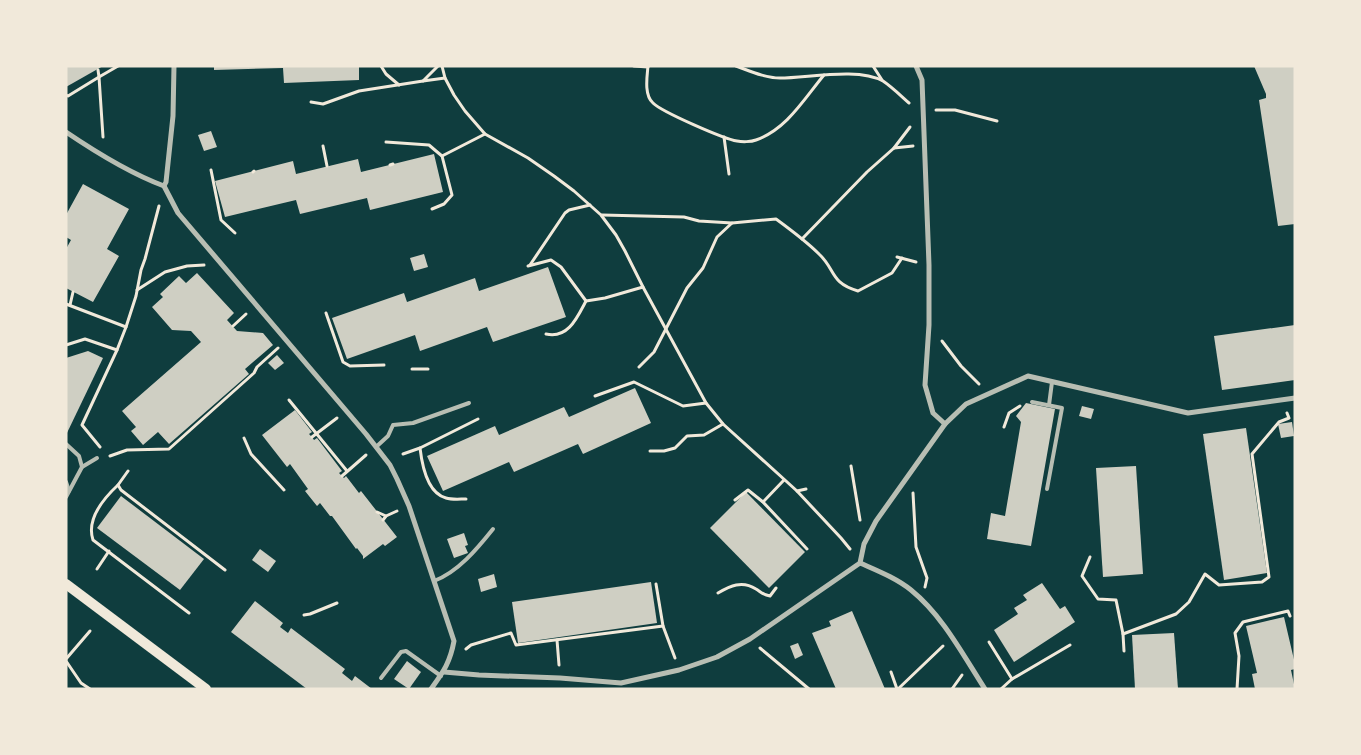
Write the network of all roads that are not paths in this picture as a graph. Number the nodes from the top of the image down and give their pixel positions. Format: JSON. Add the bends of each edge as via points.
{"nodes":[{"id":1,"x":174,"y":66,"type":"edge"},
{"id":2,"x":916,"y":66,"type":"edge"},
{"id":3,"x":66,"y":132,"type":"edge"},
{"id":4,"x":164,"y":186,"type":"junction"},
{"id":5,"x":1052,"y":382,"type":"junction"},
{"id":6,"x":1295,"y":398,"type":"edge"},
{"id":7,"x":1032,"y":402,"type":"dead end"},
{"id":8,"x":469,"y":403,"type":"dead end"},
{"id":9,"x":1049,"y":405,"type":"junction"},
{"id":10,"x":945,"y":424,"type":"junction"},
{"id":11,"x":66,"y":444,"type":"edge"},
{"id":12,"x":376,"y":447,"type":"junction"},
{"id":13,"x":97,"y":458,"type":"dead end"},
{"id":14,"x":82,"y":467,"type":"junction"},
{"id":15,"x":66,"y":482,"type":"edge"},
{"id":16,"x":1047,"y":489,"type":"dead end"},
{"id":17,"x":69,"y":491,"type":"junction"},
{"id":18,"x":66,"y":497,"type":"edge"},
{"id":19,"x":493,"y":529,"type":"dead end"},
{"id":20,"x":860,"y":563,"type":"junction"},
{"id":21,"x":434,"y":581,"type":"junction"},
{"id":22,"x":66,"y":584,"type":"edge"},
{"id":23,"x":442,"y":674,"type":"junction"},
{"id":24,"x":382,"y":678,"type":"dead end"},
{"id":25,"x":206,"y":689,"type":"edge"},
{"id":26,"x":430,"y":689,"type":"edge"},
{"id":27,"x":985,"y":689,"type":"edge"}],
"edges":[{"from":1,"to":4,"type":"street","via":[[173,124]]},
{"from":2,"to":10,"type":"street","via":[[922,80],[929,265],[925,385],[932,413]]},
{"from":3,"to":4,"type":"street","via":[[85,146]]},
{"from":4,"to":12,"type":"street","via":[[178,213]]},
{"from":5,"to":6,"type":"street","via":[[1188,413]]},
{"from":5,"to":9,"type":"lane"},
{"from":5,"to":10,"type":"street","via":[[1028,376],[966,404]]},
{"from":7,"to":9,"type":"lane"},
{"from":8,"to":12,"type":"lane","via":[[413,423],[393,426]]},
{"from":9,"to":16,"type":"lane","via":[[1062,408]]},
{"from":10,"to":20,"type":"street","via":[[876,521],[864,544]]},
{"from":11,"to":14,"type":"lane","via":[[79,456]]},
{"from":12,"to":21,"type":"street","via":[[390,465],[409,506]]},
{"from":13,"to":14,"type":"lane"},
{"from":14,"to":17,"type":"lane"},
{"from":15,"to":17,"type":"lane"},
{"from":17,"to":18,"type":"lane"},
{"from":19,"to":21,"type":"lane","via":[[447,576]]},
{"from":20,"to":23,"type":"street","via":[[750,639],[716,657],[679,670],[621,683]]},
{"from":20,"to":27,"type":"street","via":[[894,578],[922,600],[953,638]]},
{"from":21,"to":23,"type":"street","via":[[454,641]]},
{"from":22,"to":25,"type":"main road"},
{"from":23,"to":24,"type":"lane","via":[[406,651],[401,652]]},
{"from":23,"to":26,"type":"street"}]}
